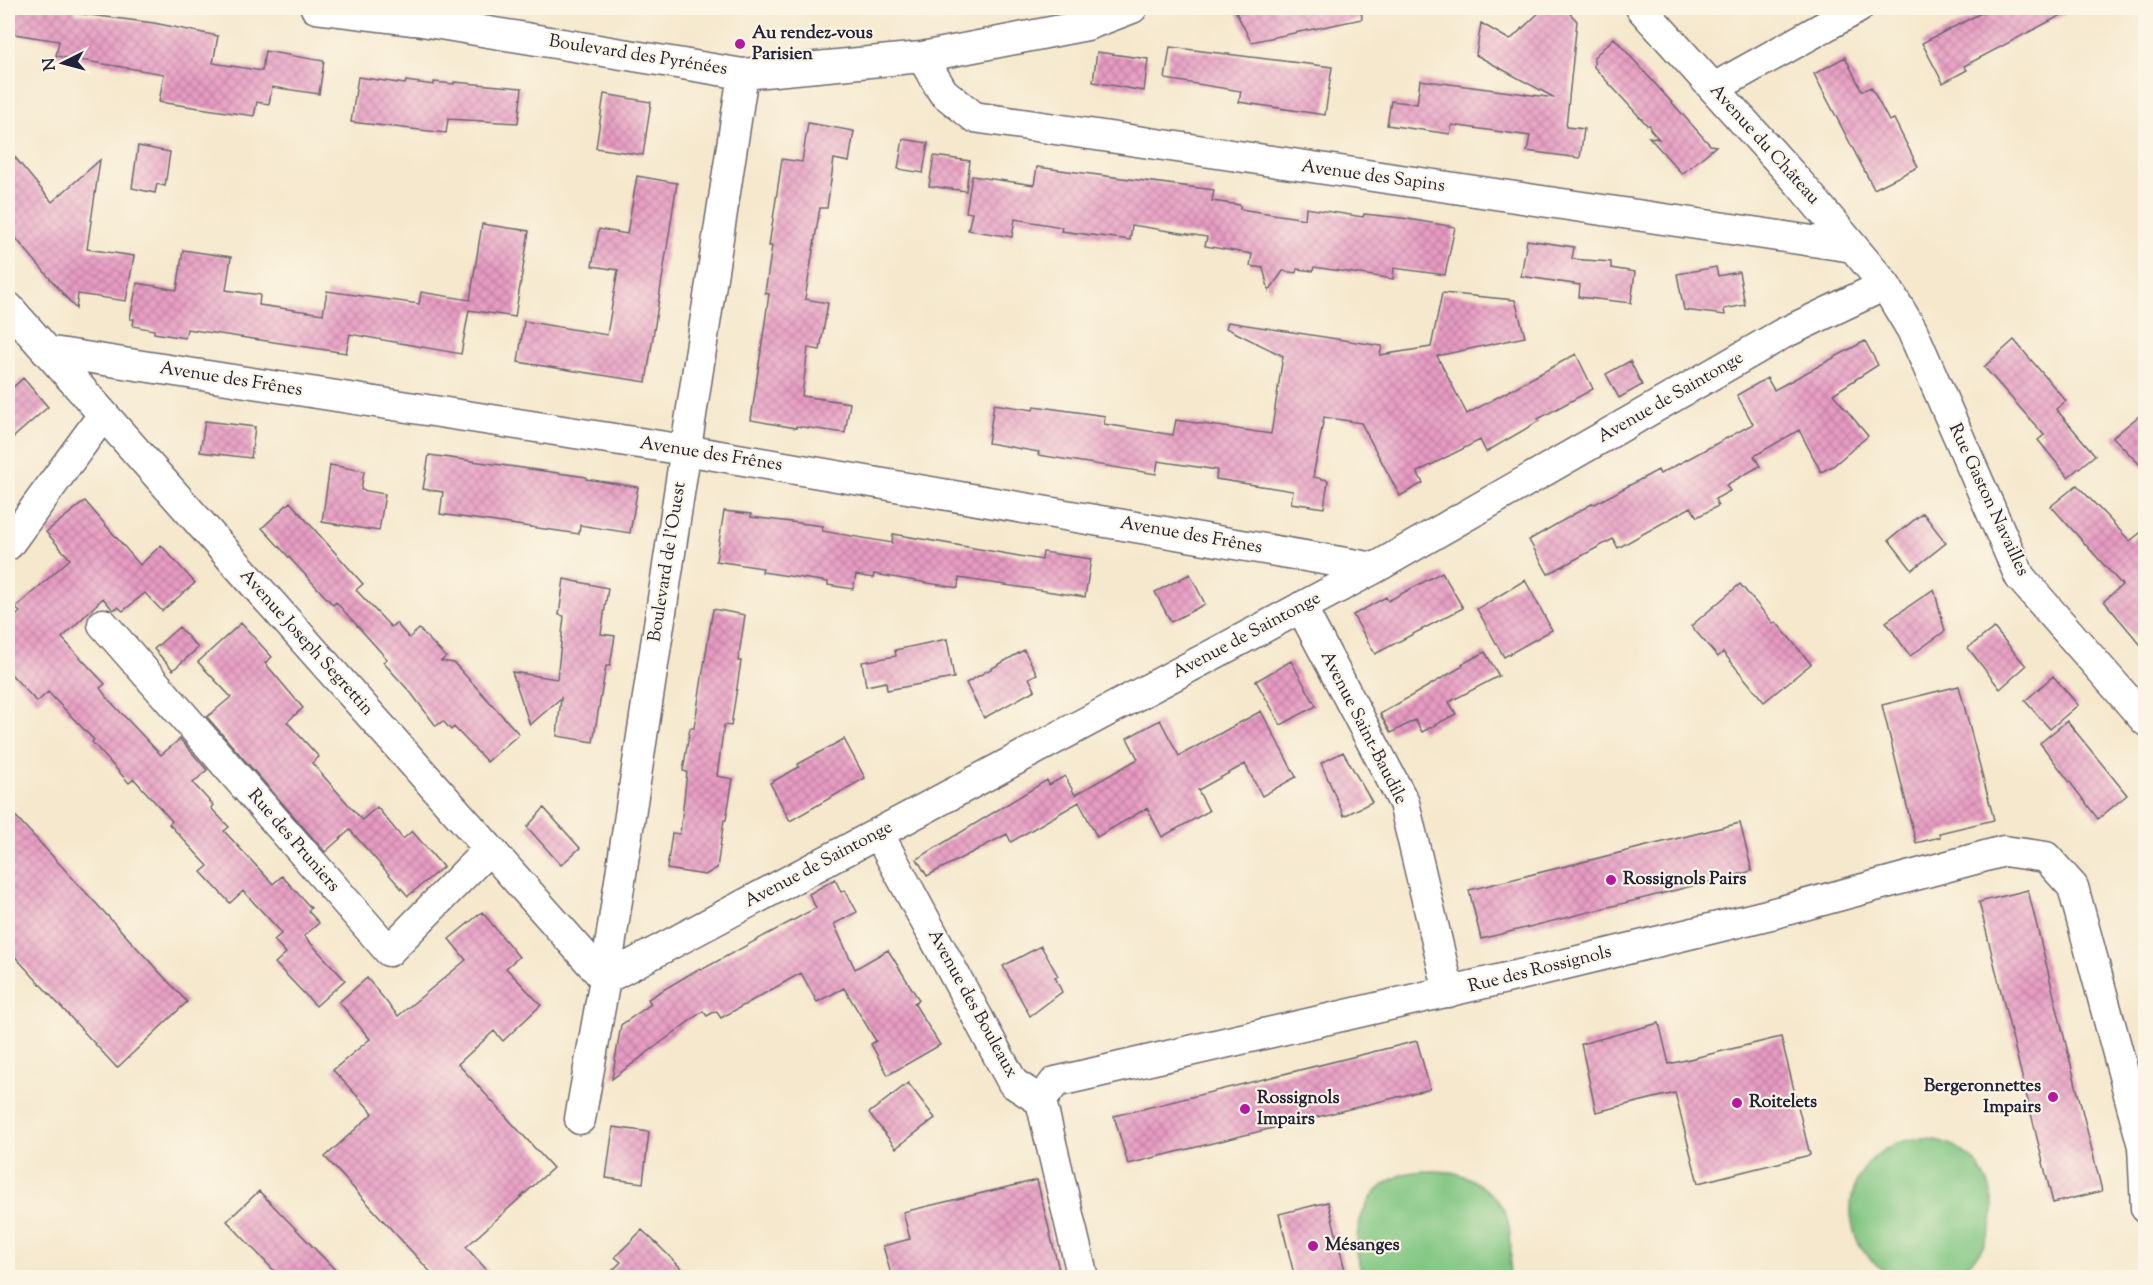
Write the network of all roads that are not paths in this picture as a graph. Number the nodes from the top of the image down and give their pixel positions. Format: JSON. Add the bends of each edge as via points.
{"nodes":[{"id":1,"x":316,"y":8,"type":"edge"},
{"id":2,"x":1132,"y":8,"type":"edge"},
{"id":3,"x":1641,"y":8,"type":"edge"},
{"id":4,"x":1858,"y":8,"type":"edge"},
{"id":5,"x":404,"y":14,"type":"edge"},
{"id":6,"x":922,"y":57,"type":"junction"},
{"id":7,"x":743,"y":74,"type":"junction"},
{"id":8,"x":1714,"y":88,"type":"junction"},
{"id":9,"x":1854,"y":247,"type":"junction"},
{"id":10,"x":1885,"y":285,"type":"junction"},
{"id":11,"x":8,"y":307,"type":"edge"},
{"id":12,"x":46,"y":351,"type":"junction"},
{"id":13,"x":103,"y":415,"type":"junction"},
{"id":14,"x":685,"y":450,"type":"junction"},
{"id":15,"x":8,"y":545,"type":"edge"},
{"id":16,"x":1375,"y":568,"type":"junction"},
{"id":17,"x":1301,"y":607,"type":"junction"},
{"id":18,"x":103,"y":624,"type":"dead end"},
{"id":19,"x":2145,"y":721,"type":"edge"},
{"id":20,"x":878,"y":834,"type":"junction"},
{"id":21,"x":489,"y":849,"type":"junction"},
{"id":22,"x":605,"y":979,"type":"junction"},
{"id":23,"x":1449,"y":992,"type":"junction"},
{"id":24,"x":1041,"y":1101,"type":"junction"},
{"id":25,"x":580,"y":1119,"type":"dead end"},
{"id":26,"x":2145,"y":1208,"type":"edge"},
{"id":27,"x":1083,"y":1278,"type":"edge"}],
"edges":[{"from":1,"to":5,"type":"street"},
{"from":2,"to":6,"type":"street","name":"Boulevard des Pyrénées","via":[[1087,25]]},
{"from":3,"to":8,"type":"street","name":"Avenue du Château"},
{"from":4,"to":8,"type":"street"},
{"from":5,"to":7,"type":"street","name":"Boulevard des Pyrénées"},
{"from":6,"to":7,"type":"street","name":"Boulevard des Pyrénées"},
{"from":6,"to":9,"type":"street","name":"Avenue des Sapins","via":[[943,93],[974,117]]},
{"from":7,"to":14,"type":"street","name":"Boulevard de l'Ouest"},
{"from":8,"to":9,"type":"street","name":"Avenue du Château"},
{"from":9,"to":10,"type":"street","name":"Avenue du Château"},
{"from":10,"to":16,"type":"street","name":"Avenue de Saintonge","via":[[1782,334]]},
{"from":10,"to":19,"type":"street","name":"Rue Gaston Navailles","via":[[1912,330],[2020,577]]},
{"from":11,"to":12,"type":"street","name":"Avenue Joseph Segrettin"},
{"from":12,"to":13,"type":"street","name":"Avenue Joseph Segrettin"},
{"from":12,"to":14,"type":"street","name":"Avenue des Frênes"},
{"from":13,"to":15,"type":"street"},
{"from":13,"to":21,"type":"street","name":"Avenue Joseph Segrettin"},
{"from":14,"to":16,"type":"street","name":"Avenue des Frênes"},
{"from":14,"to":22,"type":"street","name":"Boulevard de l'Ouest"},
{"from":16,"to":17,"type":"street","name":"Avenue de Saintonge"},
{"from":17,"to":20,"type":"street","name":"Avenue de Saintonge"},
{"from":17,"to":23,"type":"street","name":"Avenue Saint-Baudile","via":[[1404,803]]},
{"from":18,"to":21,"type":"street","name":"Rue des Pruniers","via":[[389,951]]},
{"from":20,"to":22,"type":"street","name":"Avenue de Saintonge"},
{"from":20,"to":24,"type":"street","name":"Avenue des Bouleaux","via":[[1014,1083]]},
{"from":21,"to":22,"type":"street","name":"Avenue Joseph Segrettin"},
{"from":22,"to":25,"type":"street","name":"Boulevard de l'Ouest"},
{"from":23,"to":24,"type":"street","name":"Rue des Rossignols","via":[[1055,1082]]},
{"from":23,"to":26,"type":"street","name":"Rue des Rossignols","via":[[1767,915],[2004,851],[2046,857],[2073,887],[2143,1146]]},
{"from":24,"to":27,"type":"street"}]}
